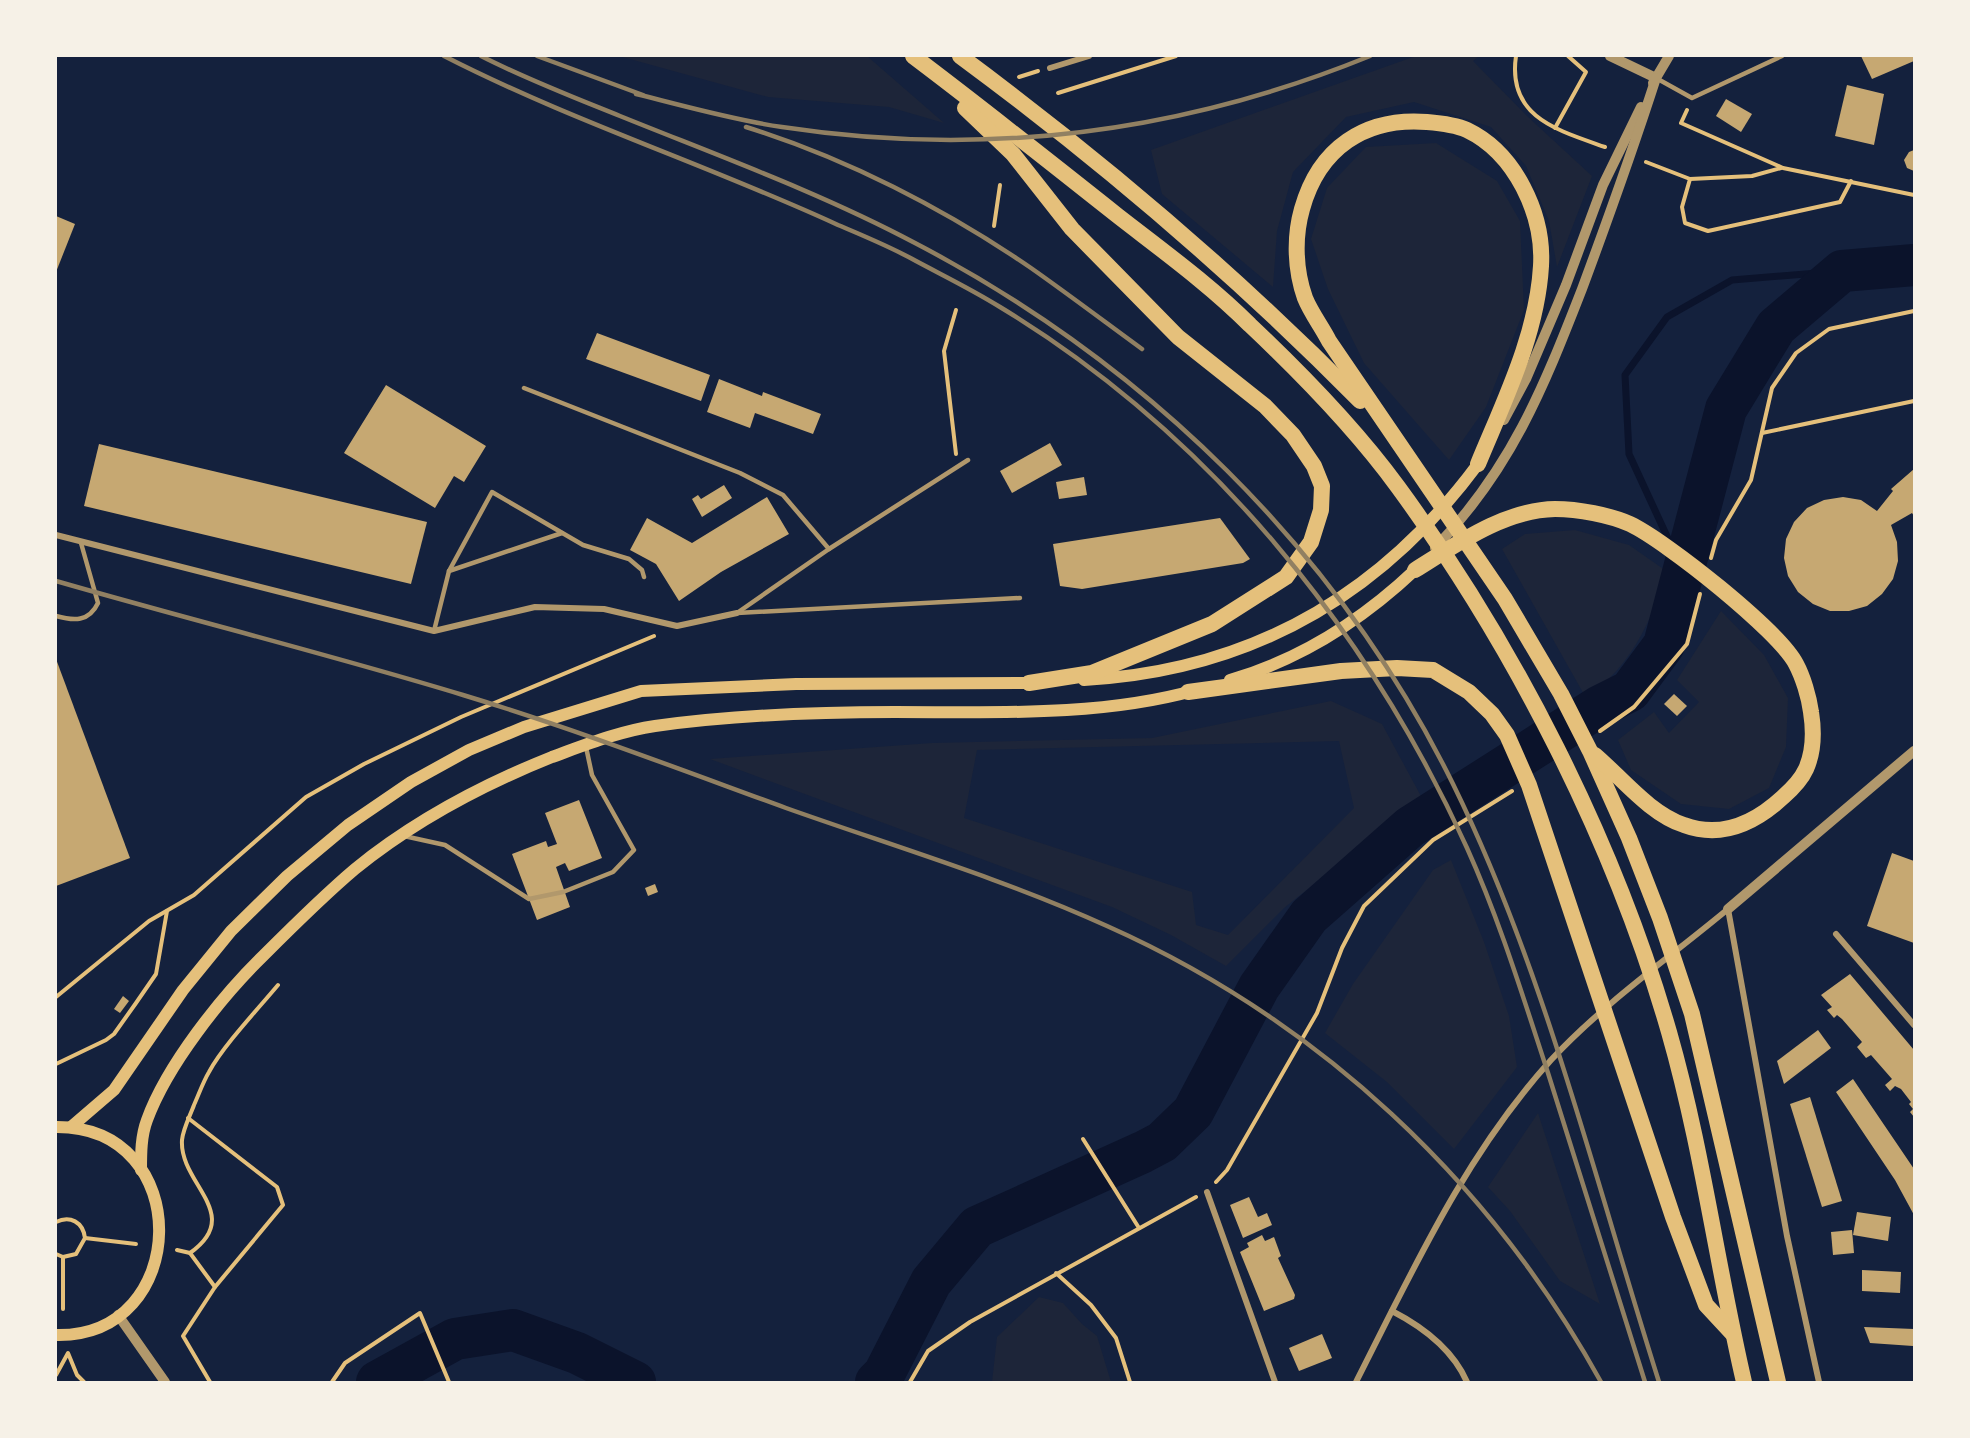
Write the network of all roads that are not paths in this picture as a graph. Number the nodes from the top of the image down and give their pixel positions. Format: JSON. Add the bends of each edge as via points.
{"nodes":[{"id":1,"x":960,"y":56,"type":"edge"},
{"id":2,"x":1089,"y":56,"type":"edge"},
{"id":3,"x":1610,"y":56,"type":"edge"},
{"id":4,"x":1669,"y":56,"type":"edge"},
{"id":5,"x":1782,"y":56,"type":"edge"},
{"id":6,"x":917,"y":59,"type":"edge"},
{"id":7,"x":1050,"y":68,"type":"dead end"},
{"id":8,"x":1656,"y":78,"type":"junction"},
{"id":9,"x":524,"y":388,"type":"dead end"},
{"id":10,"x":1388,"y":429,"type":"junction"},
{"id":11,"x":968,"y":460,"type":"dead end"},
{"id":12,"x":1478,"y":464,"type":"junction"},
{"id":13,"x":562,"y":533,"type":"junction"},
{"id":14,"x":56,"y":535,"type":"edge"},
{"id":15,"x":81,"y":543,"type":"junction"},
{"id":16,"x":829,"y":549,"type":"junction"},
{"id":17,"x":1415,"y":570,"type":"junction"},
{"id":18,"x":449,"y":571,"type":"junction"},
{"id":19,"x":644,"y":577,"type":"dead end"},
{"id":20,"x":1020,"y":598,"type":"dead end"},
{"id":21,"x":737,"y":613,"type":"junction"},
{"id":22,"x":56,"y":616,"type":"edge"},
{"id":23,"x":434,"y":631,"type":"junction"},
{"id":24,"x":1029,"y":683,"type":"junction"},
{"id":25,"x":1188,"y":692,"type":"junction"},
{"id":26,"x":586,"y":744,"type":"junction"},
{"id":27,"x":1590,"y":751,"type":"junction"},
{"id":28,"x":1914,"y":751,"type":"edge"},
{"id":29,"x":401,"y":836,"type":"junction"},
{"id":30,"x":1728,"y":909,"type":"junction"},
{"id":31,"x":1836,"y":934,"type":"dead end"},
{"id":32,"x":1914,"y":1025,"type":"edge"},
{"id":33,"x":56,"y":1127,"type":"edge"},
{"id":34,"x":71,"y":1127,"type":"junction"},
{"id":35,"x":141,"y":1170,"type":"junction"},
{"id":36,"x":1207,"y":1192,"type":"road end"},
{"id":37,"x":1392,"y":1311,"type":"junction"},
{"id":38,"x":118,"y":1315,"type":"junction"},
{"id":39,"x":1733,"y":1334,"type":"junction"},
{"id":40,"x":56,"y":1335,"type":"edge"},
{"id":41,"x":165,"y":1383,"type":"edge"},
{"id":42,"x":1275,"y":1383,"type":"edge"},
{"id":43,"x":1356,"y":1383,"type":"edge"},
{"id":44,"x":1467,"y":1383,"type":"edge"},
{"id":45,"x":1744,"y":1383,"type":"edge"},
{"id":46,"x":1778,"y":1383,"type":"edge"},
{"id":47,"x":1819,"y":1383,"type":"edge"}],
"edges":[{"from":1,"to":10,"type":"highway","via":[[1064,134],[1193,243],[1292,331]]},
{"from":2,"to":7,"type":"street"},
{"from":3,"to":8,"type":"street"},
{"from":4,"to":8,"type":"street"},
{"from":5,"to":8,"type":"lane","via":[[1692,98]]},
{"from":6,"to":24,"type":"highway","via":[[1013,154],[1072,229],[1170,329],[1264,406],[1293,435],[1322,486],[1321,510],[1311,542],[1286,577],[1212,624],[1092,673]]},
{"from":6,"to":39,"type":"highway","via":[[1247,321],[1312,386],[1398,487],[1475,600],[1532,698],[1579,796],[1642,948],[1670,1034],[1697,1148]]},
{"from":8,"to":12,"type":"street","via":[[1603,185],[1526,379]]},
{"from":8,"to":17,"type":"street","via":[[1621,186],[1521,434],[1490,485]]},
{"from":9,"to":16,"type":"lane","via":[[740,473],[783,495]]},
{"from":10,"to":12,"type":"highway","via":[[1305,298],[1297,255],[1298,224],[1308,187],[1348,139],[1374,127],[1404,120],[1466,129],[1497,150],[1521,183],[1536,221],[1541,264],[1535,313]]},
{"from":10,"to":27,"type":"highway","via":[[1505,599]]},
{"from":11,"to":16,"type":"lane"},
{"from":12,"to":24,"type":"main road","via":[[1450,502],[1414,540],[1335,603],[1292,628],[1241,650],[1171,669],[1116,678]]},
{"from":13,"to":18,"type":"lane"},
{"from":13,"to":18,"type":"lane","via":[[492,492]]},
{"from":13,"to":19,"type":"lane","via":[[583,545],[629,559]]},
{"from":14,"to":15,"type":"street"},
{"from":15,"to":22,"type":"lane","via":[[98,603],[82,619]]},
{"from":15,"to":23,"type":"street"},
{"from":16,"to":21,"type":"lane"},
{"from":17,"to":25,"type":"main road","via":[[1351,625],[1308,650],[1255,673]]},
{"from":17,"to":27,"type":"highway","via":[[1508,518],[1555,509],[1599,515],[1651,536],[1771,633],[1796,663],[1810,710],[1813,742],[1805,770],[1791,790],[1763,815],[1737,828],[1708,830],[1684,825],[1659,811]]},
{"from":18,"to":23,"type":"lane"},
{"from":20,"to":21,"type":"lane"},
{"from":21,"to":23,"type":"street","via":[[677,626],[604,609],[535,607]]},
{"from":24,"to":34,"type":"main road","via":[[796,684],[641,691],[524,727],[469,750],[411,782],[348,825],[286,876],[231,931],[183,990],[114,1090]]},
{"from":25,"to":26,"type":"main road","via":[[1077,709],[805,712],[652,726]]},
{"from":25,"to":39,"type":"highway","via":[[1341,671],[1433,670],[1468,692],[1492,714],[1507,735],[1530,785],[1706,1305]]},
{"from":26,"to":29,"type":"main road","via":[[503,777]]},
{"from":26,"to":29,"type":"lane","via":[[592,775],[634,850],[613,872],[563,892],[529,899],[445,845]]},
{"from":27,"to":46,"type":"highway","via":[[1660,918],[1692,1014]]},
{"from":28,"to":30,"type":"street"},
{"from":29,"to":35,"type":"main road","via":[[355,869],[297,922],[247,971],[210,1017],[168,1078],[146,1120]]},
{"from":30,"to":37,"type":"street","via":[[1585,1027],[1522,1095],[1450,1198]]},
{"from":30,"to":47,"type":"street","via":[[1787,1236]]},
{"from":31,"to":32,"type":"street"},
{"from":33,"to":34,"type":"main road"},
{"from":34,"to":35,"type":"main road","via":[[98,1134],[122,1149]]},
{"from":35,"to":38,"type":"main road","via":[[156,1198],[161,1231],[158,1252],[141,1292]]},
{"from":36,"to":42,"type":"street"},
{"from":37,"to":43,"type":"street"},
{"from":37,"to":44,"type":"street","via":[[1417,1324],[1458,1364]]},
{"from":38,"to":40,"type":"main road","via":[[94,1328]]},
{"from":38,"to":41,"type":"street"},
{"from":39,"to":45,"type":"highway"}]}
